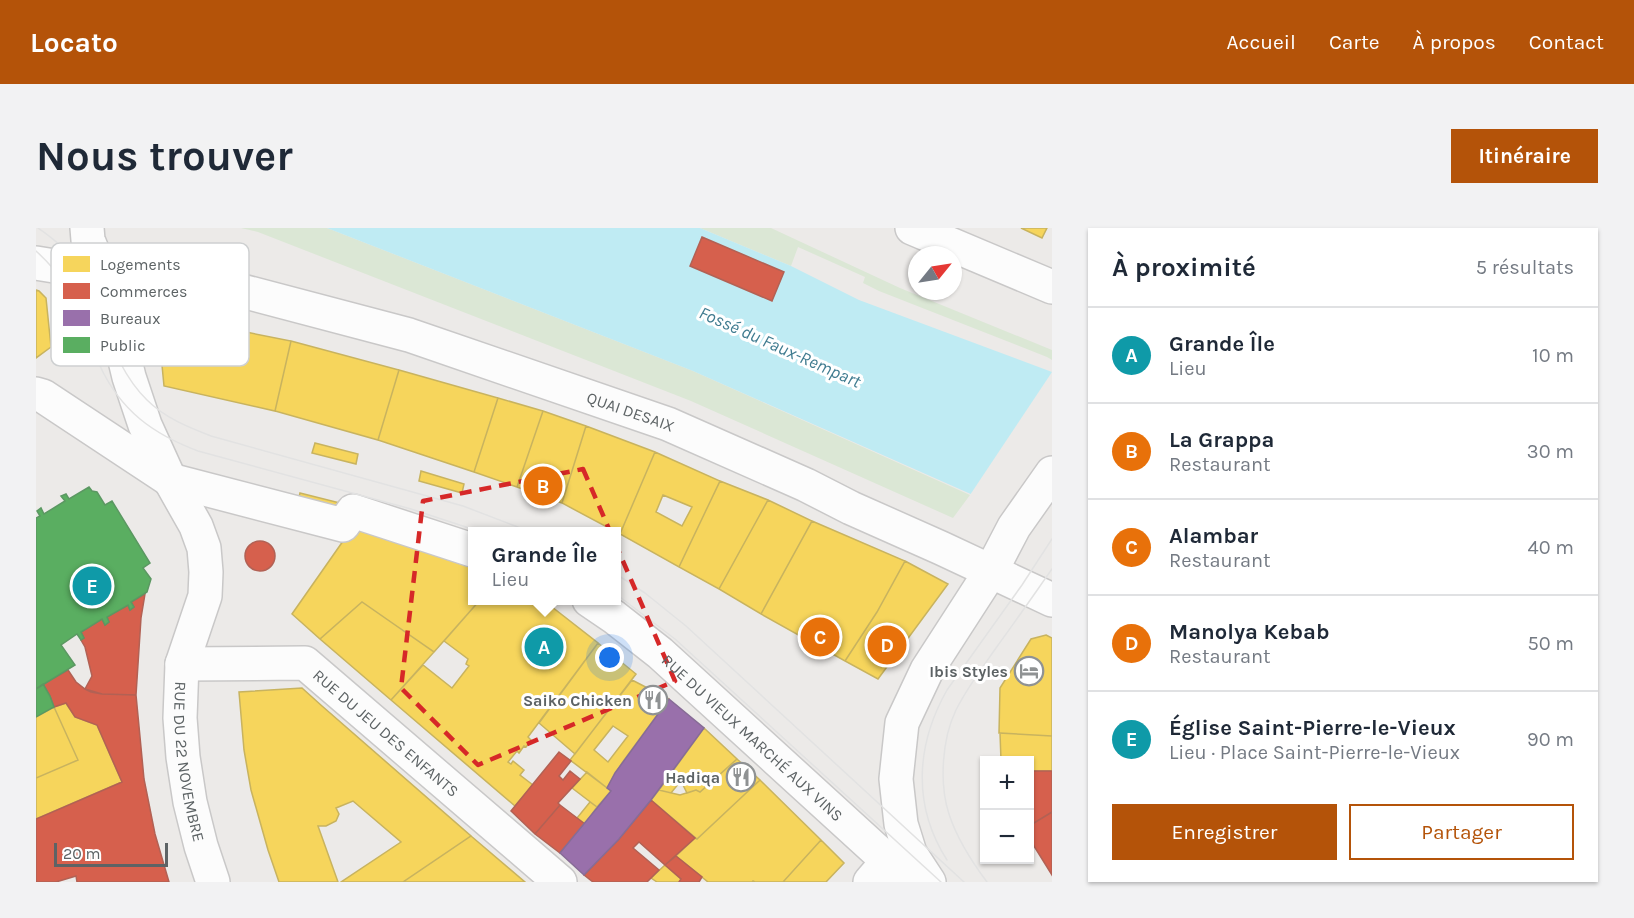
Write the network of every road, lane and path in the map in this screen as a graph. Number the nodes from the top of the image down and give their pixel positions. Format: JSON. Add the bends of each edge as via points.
{"nodes":[{"id":1,"x":87,"y":228,"type":"edge"},
{"id":2,"x":912,"y":228,"type":"edge"},
{"id":3,"x":89,"y":243,"type":"edge"},
{"id":4,"x":36,"y":263,"type":"edge"},
{"id":5,"x":51,"y":265,"type":"edge"},
{"id":6,"x":1052,"y":287,"type":"edge"},
{"id":7,"x":249,"y":295,"type":"edge"},
{"id":8,"x":126,"y":366,"type":"edge"},
{"id":9,"x":36,"y":394,"type":"edge"},
{"id":10,"x":1052,"y":473,"type":"edge"},
{"id":11,"x":170,"y":480,"type":"junction"},
{"id":12,"x":468,"y":549,"type":"edge"},
{"id":13,"x":992,"y":571,"type":"junction"},
{"id":14,"x":1052,"y":600,"type":"edge"},
{"id":15,"x":596,"y":605,"type":"edge"},
{"id":16,"x":186,"y":652,"type":"junction"},
{"id":17,"x":890,"y":875,"type":"edge"},
{"id":18,"x":213,"y":882,"type":"edge"},
{"id":19,"x":560,"y":882,"type":"edge"},
{"id":20,"x":929,"y":882,"type":"edge"}],
"edges":[{"from":1,"to":3,"type":"street"},
{"from":2,"to":6,"type":"street"},
{"from":4,"to":5,"type":"street","name":"QUAI DESAIX"},
{"from":7,"to":13,"type":"street","name":"QUAI DESAIX","via":[[409,335],[668,424]]},
{"from":8,"to":11,"type":"street","via":[[145,425]]},
{"from":9,"to":11,"type":"street"},
{"from":10,"to":13,"type":"street","via":[[1020,519]]},
{"from":11,"to":12,"type":"street","via":[[343,525],[353,511]]},
{"from":11,"to":16,"type":"street","name":"RUE DU 22 NOVEMBRE","via":[[204,548],[205,596]]},
{"from":13,"to":14,"type":"street","name":"QUAI DESAIX"},
{"from":13,"to":20,"type":"street","via":[[927,670],[902,723],[896,779],[902,824],[910,853]]},
{"from":15,"to":17,"type":"street","name":"RUE DU VIEUX MARCHÉ AUX VINS","via":[[660,653]]},
{"from":16,"to":18,"type":"street","name":"RUE DU 22 NOVEMBRE","via":[[180,718],[183,757],[190,802]]},
{"from":16,"to":19,"type":"street","name":"RUE DU JEU DES ENFANTS","via":[[305,663]]}]}
